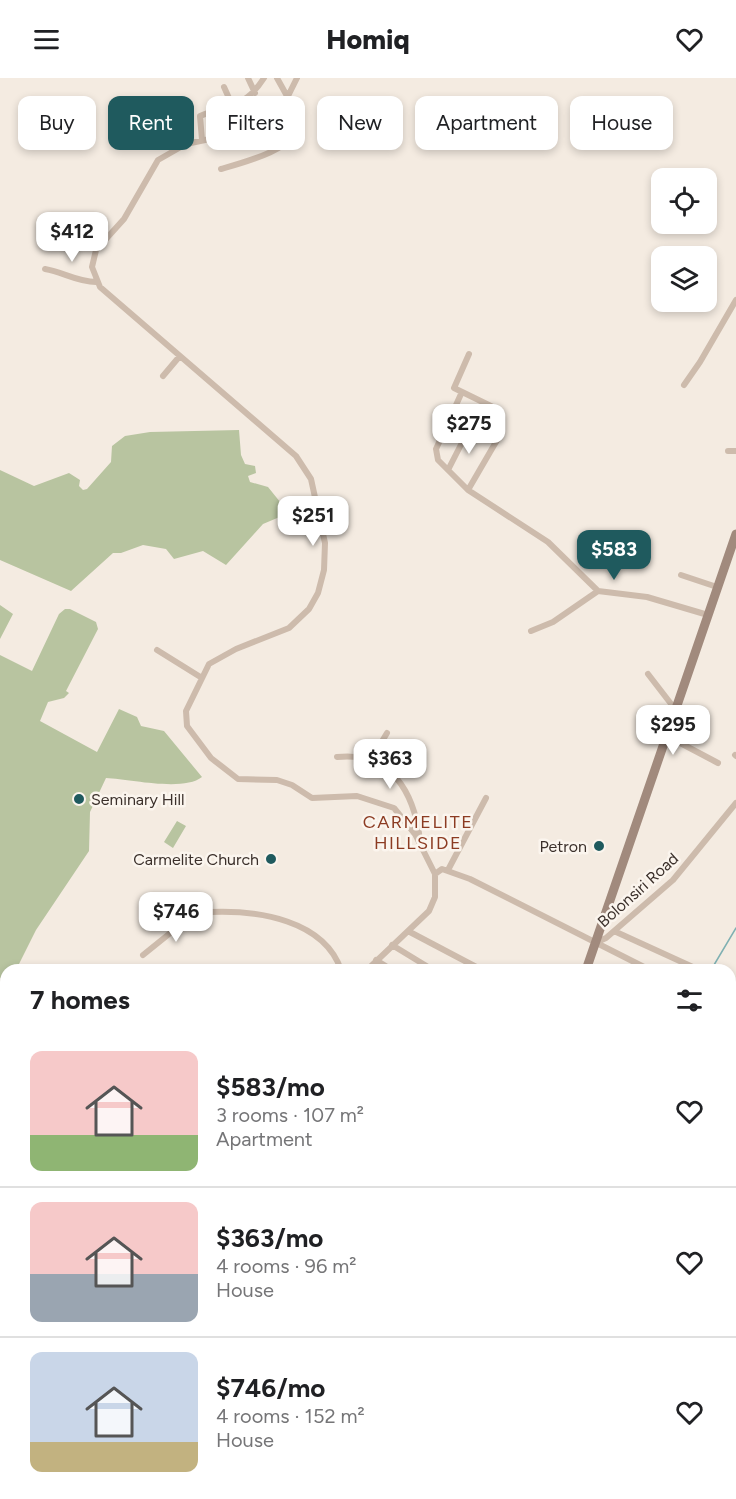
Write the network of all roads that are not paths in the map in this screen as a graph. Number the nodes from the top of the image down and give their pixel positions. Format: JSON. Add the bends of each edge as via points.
{"nodes":[{"id":1,"x":248,"y":78,"type":"edge"},
{"id":2,"x":264,"y":78,"type":"edge"},
{"id":3,"x":277,"y":78,"type":"edge"},
{"id":4,"x":297,"y":78,"type":"edge"},
{"id":5,"x":224,"y":87,"type":"dead end"},
{"id":6,"x":255,"y":93,"type":"junction"},
{"id":7,"x":228,"y":96,"type":"edge"},
{"id":8,"x":250,"y":96,"type":"edge"},
{"id":9,"x":288,"y":96,"type":"joint"},
{"id":10,"x":206,"y":114,"type":"edge"},
{"id":11,"x":206,"y":139,"type":"edge"},
{"id":12,"x":202,"y":140,"type":"junction"},
{"id":13,"x":273,"y":150,"type":"edge"},
{"id":14,"x":221,"y":169,"type":"dead end"},
{"id":15,"x":45,"y":269,"type":"dead end"},
{"id":16,"x":96,"y":282,"type":"junction"},
{"id":17,"x":736,"y":300,"type":"edge"},
{"id":18,"x":469,"y":354,"type":"dead end"},
{"id":19,"x":179,"y":357,"type":"junction"},
{"id":20,"x":163,"y":376,"type":"dead end"},
{"id":21,"x":684,"y":385,"type":"dead end"},
{"id":22,"x":461,"y":394,"type":"junction"},
{"id":23,"x":469,"y":429,"type":"dead end"},
{"id":24,"x":728,"y":451,"type":"dead end"},
{"id":25,"x":736,"y":451,"type":"edge"},
{"id":26,"x":448,"y":470,"type":"junction"},
{"id":27,"x":468,"y":490,"type":"junction"},
{"id":28,"x":736,"y":534,"type":"edge"},
{"id":29,"x":681,"y":575,"type":"dead end"},
{"id":30,"x":717,"y":587,"type":"junction"},
{"id":31,"x":598,"y":591,"type":"junction"},
{"id":32,"x":708,"y":615,"type":"junction"},
{"id":33,"x":531,"y":631,"type":"dead end"},
{"id":34,"x":157,"y":650,"type":"dead end"},
{"id":35,"x":648,"y":674,"type":"dead end"},
{"id":36,"x":202,"y":678,"type":"junction"},
{"id":37,"x":675,"y":709,"type":"junction"},
{"id":38,"x":387,"y":733,"type":"dead end"},
{"id":39,"x":667,"y":735,"type":"junction"},
{"id":40,"x":337,"y":757,"type":"dead end"},
{"id":41,"x":372,"y":758,"type":"junction"},
{"id":42,"x":718,"y":763,"type":"dead end"},
{"id":43,"x":486,"y":798,"type":"dead end"},
{"id":44,"x":736,"y":803,"type":"edge"},
{"id":45,"x":421,"y":844,"type":"junction"},
{"id":46,"x":448,"y":870,"type":"junction"},
{"id":47,"x":435,"y":874,"type":"junction"},
{"id":48,"x":157,"y":900,"type":"dead end"},
{"id":49,"x":178,"y":915,"type":"junction"},
{"id":50,"x":408,"y":931,"type":"junction"},
{"id":51,"x":614,"y":931,"type":"junction"},
{"id":52,"x":598,"y":942,"type":"junction"},
{"id":53,"x":392,"y":945,"type":"junction"},
{"id":54,"x":143,"y":956,"type":"dead end"},
{"id":55,"x":376,"y":960,"type":"junction"},
{"id":56,"x":339,"y":964,"type":"edge"},
{"id":57,"x":372,"y":964,"type":"edge"},
{"id":58,"x":382,"y":964,"type":"edge"},
{"id":59,"x":422,"y":964,"type":"edge"},
{"id":60,"x":471,"y":964,"type":"edge"},
{"id":61,"x":589,"y":964,"type":"edge"},
{"id":62,"x":639,"y":964,"type":"edge"},
{"id":63,"x":686,"y":964,"type":"edge"}],
"edges":[{"from":1,"to":6,"type":"street"},
{"from":2,"to":6,"type":"street"},
{"from":3,"to":9,"type":"street"},
{"from":4,"to":9,"type":"street"},
{"from":5,"to":7,"type":"street"},
{"from":6,"to":8,"type":"street"},
{"from":10,"to":12,"type":"street","via":[[200,116]]},
{"from":11,"to":12,"type":"street"},
{"from":12,"to":16,"type":"street","via":[[171,150],[152,168],[124,219],[96,250],[92,267]]},
{"from":13,"to":14,"type":"street"},
{"from":15,"to":16,"type":"street"},
{"from":16,"to":19,"type":"street"},
{"from":17,"to":21,"type":"street"},
{"from":18,"to":22,"type":"street","via":[[454,388]]},
{"from":19,"to":20,"type":"street"},
{"from":19,"to":36,"type":"street","via":[[296,456],[311,479],[325,543],[318,593],[298,621],[225,654],[209,664]]},
{"from":22,"to":26,"type":"street","via":[[436,449],[435,456]]},
{"from":22,"to":27,"type":"street","via":[[491,404],[502,419],[500,435]]},
{"from":23,"to":26,"type":"street"},
{"from":24,"to":25,"type":"street"},
{"from":26,"to":27,"type":"street"},
{"from":27,"to":31,"type":"street","via":[[548,542]]},
{"from":28,"to":30,"type":"main road"},
{"from":29,"to":30,"type":"street"},
{"from":30,"to":32,"type":"main road"},
{"from":31,"to":32,"type":"street","via":[[647,597]]},
{"from":31,"to":33,"type":"street","via":[[553,622]]},
{"from":32,"to":37,"type":"main road"},
{"from":34,"to":36,"type":"street"},
{"from":35,"to":37,"type":"street"},
{"from":36,"to":45,"type":"street","via":[[188,704],[185,722],[204,750],[233,776],[248,781],[285,782],[318,799],[350,795],[386,804],[400,813]]},
{"from":37,"to":39,"type":"main road"},
{"from":38,"to":41,"type":"street"},
{"from":39,"to":42,"type":"street"},
{"from":39,"to":52,"type":"main road"},
{"from":40,"to":41,"type":"street"},
{"from":41,"to":45,"type":"street","via":[[401,783],[410,797]]},
{"from":43,"to":46,"type":"street"},
{"from":44,"to":51,"type":"street","name":"Bolonsiri Road","via":[[673,880]]},
{"from":45,"to":47,"type":"street"},
{"from":46,"to":47,"type":"street"},
{"from":46,"to":52,"type":"street"},
{"from":47,"to":50,"type":"street","via":[[433,904]]},
{"from":48,"to":49,"type":"street"},
{"from":49,"to":54,"type":"street","via":[[174,930]]},
{"from":49,"to":56,"type":"street","via":[[233,912],[288,922],[325,943]]},
{"from":50,"to":53,"type":"street"},
{"from":50,"to":60,"type":"street"},
{"from":51,"to":52,"type":"street","name":"Bolonsiri Road"},
{"from":51,"to":63,"type":"street"},
{"from":52,"to":61,"type":"main road"},
{"from":52,"to":62,"type":"street"},
{"from":53,"to":55,"type":"street"},
{"from":53,"to":59,"type":"street"},
{"from":55,"to":57,"type":"street"},
{"from":55,"to":58,"type":"street"}]}
